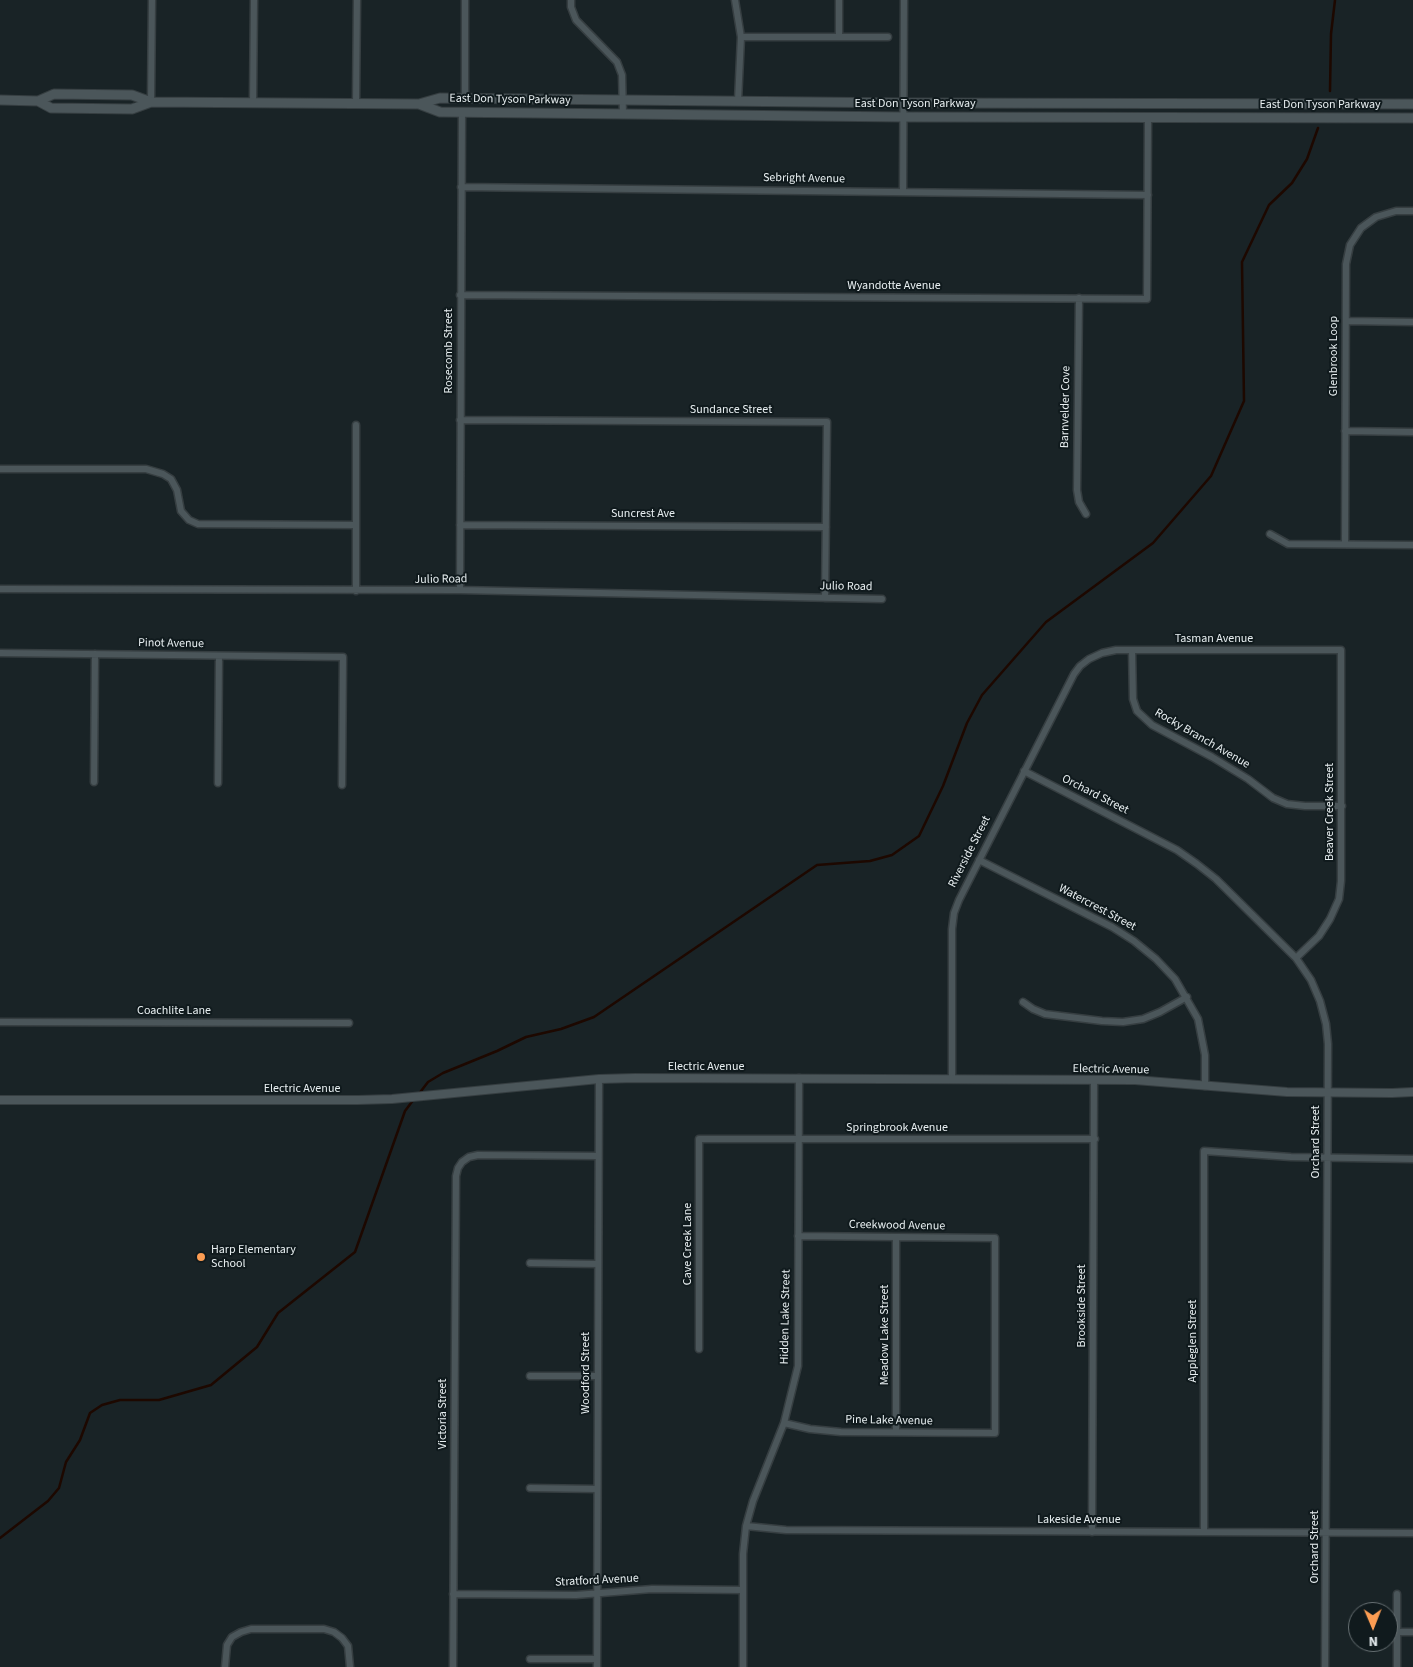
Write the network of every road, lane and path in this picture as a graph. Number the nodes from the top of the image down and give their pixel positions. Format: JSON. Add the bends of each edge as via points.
{"nodes":[{"id":1,"x":152,"y":0,"type":"edge"},
{"id":2,"x":254,"y":0,"type":"edge"},
{"id":3,"x":357,"y":0,"type":"edge"},
{"id":4,"x":465,"y":0,"type":"edge"},
{"id":5,"x":571,"y":0,"type":"edge"},
{"id":6,"x":736,"y":0,"type":"edge"},
{"id":7,"x":839,"y":0,"type":"edge"},
{"id":8,"x":904,"y":0,"type":"edge"},
{"id":9,"x":741,"y":37,"type":"junction"},
{"id":10,"x":839,"y":37,"type":"junction"},
{"id":11,"x":888,"y":37,"type":"dead end"},
{"id":12,"x":465,"y":98,"type":"junction"},
{"id":13,"x":0,"y":100,"type":"edge"},
{"id":14,"x":623,"y":100,"type":"junction"},
{"id":15,"x":38,"y":101,"type":"junction"},
{"id":16,"x":738,"y":101,"type":"junction"},
{"id":17,"x":151,"y":102,"type":"junction"},
{"id":18,"x":253,"y":103,"type":"junction"},
{"id":19,"x":904,"y":103,"type":"junction"},
{"id":20,"x":356,"y":104,"type":"junction"},
{"id":21,"x":419,"y":104,"type":"junction"},
{"id":22,"x":1413,"y":104,"type":"edge"},
{"id":23,"x":462,"y":112,"type":"junction"},
{"id":24,"x":623,"y":114,"type":"junction"},
{"id":25,"x":904,"y":117,"type":"junction"},
{"id":26,"x":1148,"y":117,"type":"junction"},
{"id":27,"x":1413,"y":118,"type":"edge"},
{"id":28,"x":461,"y":187,"type":"junction"},
{"id":29,"x":904,"y":191,"type":"junction"},
{"id":30,"x":1148,"y":195,"type":"junction"},
{"id":31,"x":1413,"y":211,"type":"edge"},
{"id":32,"x":460,"y":295,"type":"junction"},
{"id":33,"x":1079,"y":298,"type":"junction"},
{"id":34,"x":1346,"y":321,"type":"junction"},
{"id":35,"x":1413,"y":322,"type":"edge"},
{"id":36,"x":460,"y":420,"type":"junction"},
{"id":37,"x":356,"y":425,"type":"dead end"},
{"id":38,"x":1345,"y":431,"type":"junction"},
{"id":39,"x":1413,"y":432,"type":"edge"},
{"id":40,"x":0,"y":469,"type":"edge"},
{"id":41,"x":1086,"y":514,"type":"dead end"},
{"id":42,"x":356,"y":525,"type":"junction"},
{"id":43,"x":460,"y":525,"type":"junction"},
{"id":44,"x":826,"y":527,"type":"junction"},
{"id":45,"x":1270,"y":534,"type":"dead end"},
{"id":46,"x":1345,"y":544,"type":"junction"},
{"id":47,"x":1413,"y":545,"type":"edge"},
{"id":48,"x":0,"y":589,"type":"edge"},
{"id":49,"x":460,"y":590,"type":"junction"},
{"id":50,"x":356,"y":591,"type":"junction"},
{"id":51,"x":825,"y":598,"type":"junction"},
{"id":52,"x":882,"y":599,"type":"dead end"},
{"id":53,"x":1132,"y":650,"type":"junction"},
{"id":54,"x":1341,"y":650,"type":"joint"},
{"id":55,"x":0,"y":654,"type":"edge"},
{"id":56,"x":95,"y":654,"type":"junction"},
{"id":57,"x":219,"y":656,"type":"junction"},
{"id":58,"x":1088,"y":659,"type":"joint"},
{"id":59,"x":1024,"y":771,"type":"junction"},
{"id":60,"x":94,"y":782,"type":"dead end"},
{"id":61,"x":218,"y":784,"type":"dead end"},
{"id":62,"x":342,"y":785,"type":"dead end"},
{"id":63,"x":1342,"y":806,"type":"junction"},
{"id":64,"x":979,"y":860,"type":"junction"},
{"id":65,"x":1296,"y":958,"type":"junction"},
{"id":66,"x":1187,"y":997,"type":"junction"},
{"id":67,"x":1023,"y":1002,"type":"dead end"},
{"id":68,"x":0,"y":1022,"type":"edge"},
{"id":69,"x":349,"y":1023,"type":"dead end"},
{"id":70,"x":798,"y":1078,"type":"junction"},
{"id":71,"x":599,"y":1079,"type":"junction"},
{"id":72,"x":952,"y":1079,"type":"junction"},
{"id":73,"x":1094,"y":1080,"type":"junction"},
{"id":74,"x":1205,"y":1086,"type":"junction"},
{"id":75,"x":1413,"y":1092,"type":"edge"},
{"id":76,"x":1327,"y":1093,"type":"junction"},
{"id":77,"x":0,"y":1100,"type":"edge"},
{"id":78,"x":699,"y":1139,"type":"joint"},
{"id":79,"x":798,"y":1139,"type":"junction"},
{"id":80,"x":1095,"y":1139,"type":"junction"},
{"id":81,"x":598,"y":1156,"type":"junction"},
{"id":82,"x":1327,"y":1158,"type":"junction"},
{"id":83,"x":1413,"y":1158,"type":"edge"},
{"id":84,"x":798,"y":1236,"type":"junction"},
{"id":85,"x":896,"y":1237,"type":"junction"},
{"id":86,"x":530,"y":1263,"type":"dead end"},
{"id":87,"x":598,"y":1264,"type":"junction"},
{"id":88,"x":699,"y":1349,"type":"dead end"},
{"id":89,"x":530,"y":1376,"type":"dead end"},
{"id":90,"x":598,"y":1376,"type":"junction"},
{"id":91,"x":784,"y":1423,"type":"junction"},
{"id":92,"x":896,"y":1432,"type":"junction"},
{"id":93,"x":995,"y":1433,"type":"joint"},
{"id":94,"x":530,"y":1488,"type":"dead end"},
{"id":95,"x":597,"y":1489,"type":"junction"},
{"id":96,"x":746,"y":1526,"type":"junction"},
{"id":97,"x":1092,"y":1532,"type":"junction"},
{"id":98,"x":1204,"y":1532,"type":"junction"},
{"id":99,"x":1326,"y":1533,"type":"junction"},
{"id":100,"x":1413,"y":1533,"type":"edge"},
{"id":101,"x":743,"y":1590,"type":"junction"},
{"id":102,"x":597,"y":1593,"type":"junction"},
{"id":103,"x":453,"y":1594,"type":"junction"},
{"id":104,"x":1397,"y":1594,"type":"dead end"},
{"id":105,"x":1397,"y":1602,"type":"edge"},
{"id":106,"x":1398,"y":1632,"type":"edge"},
{"id":107,"x":1413,"y":1632,"type":"edge"},
{"id":108,"x":1396,"y":1652,"type":"edge"},
{"id":109,"x":530,"y":1659,"type":"dead end"},
{"id":110,"x":597,"y":1659,"type":"junction"},
{"id":111,"x":225,"y":1667,"type":"edge"},
{"id":112,"x":350,"y":1667,"type":"edge"},
{"id":113,"x":453,"y":1667,"type":"edge"},
{"id":114,"x":597,"y":1667,"type":"edge"},
{"id":115,"x":743,"y":1667,"type":"edge"},
{"id":116,"x":1325,"y":1667,"type":"edge"},
{"id":117,"x":1396,"y":1667,"type":"edge"}],
"edges":[{"from":1,"to":17,"type":"street"},
{"from":2,"to":18,"type":"street"},
{"from":3,"to":20,"type":"street"},
{"from":4,"to":12,"type":"street"},
{"from":5,"to":14,"type":"street","via":[[576,20],[617,62],[622,75]]},
{"from":6,"to":9,"type":"street"},
{"from":7,"to":10,"type":"street"},
{"from":8,"to":19,"type":"street"},
{"from":9,"to":10,"type":"street"},
{"from":9,"to":16,"type":"street"},
{"from":10,"to":11,"type":"street"},
{"from":12,"to":14,"type":"main road","name":"East Don Tyson Parkway"},
{"from":12,"to":21,"type":"main road","name":"East Don Tyson Parkway","via":[[440,98]]},
{"from":13,"to":15,"type":"main road","name":"East Don Tyson Parkway"},
{"from":14,"to":16,"type":"main road","name":"East Don Tyson Parkway"},
{"from":14,"to":24,"type":"street"},
{"from":15,"to":17,"type":"main road","name":"East Don Tyson Parkway","via":[[54,94],[132,95]]},
{"from":15,"to":17,"type":"main road","name":"East Don Tyson Parkway","via":[[51,108],[132,109]]},
{"from":16,"to":19,"type":"main road","name":"East Don Tyson Parkway"},
{"from":17,"to":18,"type":"main road","name":"East Don Tyson Parkway"},
{"from":18,"to":20,"type":"main road","name":"East Don Tyson Parkway"},
{"from":19,"to":22,"type":"main road","name":"East Don Tyson Parkway"},
{"from":19,"to":25,"type":"street"},
{"from":20,"to":21,"type":"main road","name":"East Don Tyson Parkway"},
{"from":21,"to":23,"type":"main road","name":"East Don Tyson Parkway","via":[[440,112]]},
{"from":23,"to":24,"type":"main road","name":"East Don Tyson Parkway"},
{"from":23,"to":28,"type":"street","name":"Rosecomb Street"},
{"from":24,"to":25,"type":"main road","name":"East Don Tyson Parkway"},
{"from":25,"to":26,"type":"main road","name":"East Don Tyson Parkway"},
{"from":25,"to":29,"type":"street"},
{"from":26,"to":27,"type":"main road","name":"East Don Tyson Parkway"},
{"from":26,"to":30,"type":"street","name":"Wyandotte Avenue"},
{"from":28,"to":29,"type":"street","name":"Sebright Avenue"},
{"from":28,"to":32,"type":"street","name":"Rosecomb Street"},
{"from":29,"to":30,"type":"street","name":"Sebright Avenue"},
{"from":30,"to":33,"type":"street","name":"Wyandotte Avenue","via":[[1147,298]]},
{"from":31,"to":34,"type":"street","name":"Glenbrook Loop","via":[[1396,211],[1376,217],[1361,228],[1350,245],[1346,264]]},
{"from":32,"to":33,"type":"street","name":"Wyandotte Avenue"},
{"from":32,"to":36,"type":"street","name":"Rosecomb Street"},
{"from":33,"to":41,"type":"street","name":"Barnvelder Cove","via":[[1077,490]]},
{"from":34,"to":35,"type":"street"},
{"from":34,"to":38,"type":"street","name":"Glenbrook Loop"},
{"from":36,"to":43,"type":"street","name":"Rosecomb Street"},
{"from":36,"to":44,"type":"street","name":"Sundance Street","via":[[826,422]]},
{"from":37,"to":42,"type":"street"},
{"from":38,"to":39,"type":"street"},
{"from":38,"to":46,"type":"street","name":"Glenbrook Loop"},
{"from":40,"to":42,"type":"street","via":[[146,469],[171,479],[182,511],[189,520],[198,524]]},
{"from":42,"to":50,"type":"street"},
{"from":43,"to":44,"type":"street","name":"Suncrest Ave"},
{"from":43,"to":49,"type":"street","name":"Rosecomb Street"},
{"from":44,"to":51,"type":"street","name":"Sundance Street"},
{"from":45,"to":46,"type":"street","via":[[1288,544]]},
{"from":46,"to":47,"type":"street"},
{"from":48,"to":50,"type":"street","name":"Julio Road"},
{"from":49,"to":50,"type":"street","name":"Julio Road"},
{"from":49,"to":51,"type":"street","name":"Julio Road"},
{"from":51,"to":52,"type":"street","name":"Julio Road"},
{"from":53,"to":54,"type":"street","name":"Tasman Avenue"},
{"from":53,"to":58,"type":"street","name":"Tasman Avenue","via":[[1116,650]]},
{"from":53,"to":63,"type":"street","name":"Rocky Branch Avenue","via":[[1133,699],[1137,710],[1152,725],[1212,757],[1287,804]]},
{"from":54,"to":63,"type":"street","name":"Beaver Creek Street"},
{"from":55,"to":56,"type":"street","name":"Pinot Avenue"},
{"from":56,"to":57,"type":"street","name":"Pinot Avenue"},
{"from":56,"to":60,"type":"street"},
{"from":57,"to":61,"type":"street"},
{"from":57,"to":62,"type":"street","name":"Pinot Avenue","via":[[343,657]]},
{"from":58,"to":59,"type":"street","name":"Riverside Street","via":[[1074,674]]},
{"from":59,"to":64,"type":"street","name":"Riverside Street"},
{"from":59,"to":65,"type":"street","name":"Orchard Street","via":[[1177,850],[1216,879]]},
{"from":63,"to":65,"type":"street","name":"Beaver Creek Street","via":[[1339,899],[1319,936]]},
{"from":64,"to":66,"type":"street","name":"Watercrest Street","via":[[1134,941],[1175,979]]},
{"from":64,"to":72,"type":"street","name":"Riverside Street","via":[[959,900],[952,928]]},
{"from":65,"to":76,"type":"street","name":"Orchard Street","via":[[1311,980],[1326,1024]]},
{"from":66,"to":67,"type":"street","via":[[1160,1012],[1123,1022],[1045,1014]]},
{"from":66,"to":74,"type":"street","name":"Watercrest Street","via":[[1203,1039]]},
{"from":68,"to":69,"type":"street","name":"Coachlite Lane"},
{"from":70,"to":71,"type":"street","name":"Electric Avenue"},
{"from":70,"to":72,"type":"street","name":"Electric Avenue"},
{"from":70,"to":79,"type":"street","name":"Hidden Lake Street"},
{"from":71,"to":77,"type":"street","name":"Electric Avenue","via":[[392,1099]]},
{"from":71,"to":81,"type":"street","name":"Woodford Street"},
{"from":72,"to":73,"type":"street","name":"Electric Avenue"},
{"from":73,"to":74,"type":"street","name":"Electric Avenue"},
{"from":73,"to":80,"type":"street","name":"Brookside Street"},
{"from":74,"to":76,"type":"street","name":"Electric Avenue"},
{"from":75,"to":76,"type":"street","name":"Electric Avenue"},
{"from":76,"to":82,"type":"street","name":"Orchard Street"},
{"from":78,"to":79,"type":"street","name":"Springbrook Avenue"},
{"from":78,"to":88,"type":"street","name":"Cave Creek Lane"},
{"from":79,"to":80,"type":"street","name":"Springbrook Avenue"},
{"from":79,"to":84,"type":"street","name":"Hidden Lake Street"},
{"from":80,"to":97,"type":"street","name":"Brookside Street"},
{"from":81,"to":87,"type":"street","name":"Woodford Street"},
{"from":81,"to":103,"type":"street","name":"Victoria Street","via":[[478,1155],[469,1157],[458,1168]]},
{"from":82,"to":83,"type":"street"},
{"from":82,"to":98,"type":"street","name":"Appleglen Street","via":[[1204,1151]]},
{"from":82,"to":99,"type":"street","name":"Orchard Street"},
{"from":84,"to":85,"type":"street","name":"Creekwood Avenue"},
{"from":84,"to":91,"type":"street","name":"Hidden Lake Street","via":[[798,1366]]},
{"from":85,"to":92,"type":"street","name":"Meadow Lake Street"},
{"from":85,"to":93,"type":"street","name":"Creekwood Avenue","via":[[995,1238]]},
{"from":86,"to":87,"type":"street"},
{"from":87,"to":90,"type":"street","name":"Woodford Street"},
{"from":89,"to":90,"type":"street"},
{"from":90,"to":95,"type":"street","name":"Woodford Street"},
{"from":91,"to":92,"type":"street","name":"Pine Lake Avenue","via":[[840,1432]]},
{"from":91,"to":96,"type":"street","name":"Hidden Lake Street"},
{"from":92,"to":93,"type":"street","name":"Pine Lake Avenue"},
{"from":94,"to":95,"type":"street"},
{"from":95,"to":102,"type":"street","name":"Woodford Street"},
{"from":96,"to":97,"type":"street","name":"Lakeside Avenue","via":[[786,1530]]},
{"from":96,"to":101,"type":"street","name":"Hidden Lake Street"},
{"from":97,"to":98,"type":"street","name":"Lakeside Avenue"},
{"from":98,"to":99,"type":"street","name":"Lakeside Avenue"},
{"from":99,"to":100,"type":"street","name":"Lakeside Avenue"},
{"from":99,"to":116,"type":"street","name":"Orchard Street"},
{"from":101,"to":102,"type":"street","name":"Stratford Avenue","via":[[652,1589]]},
{"from":101,"to":115,"type":"street","name":"Hidden Lake Street"},
{"from":102,"to":103,"type":"street","name":"Stratford Avenue"},
{"from":102,"to":110,"type":"street","name":"Woodford Street"},
{"from":103,"to":113,"type":"street","name":"Victoria Street"},
{"from":104,"to":105,"type":"street"},
{"from":106,"to":107,"type":"street"},
{"from":108,"to":117,"type":"street"},
{"from":109,"to":110,"type":"street"},
{"from":110,"to":114,"type":"street","name":"Woodford Street"},
{"from":111,"to":112,"type":"street","via":[[227,1645],[232,1637],[252,1629],[324,1629],[334,1632],[348,1646]]}]}
